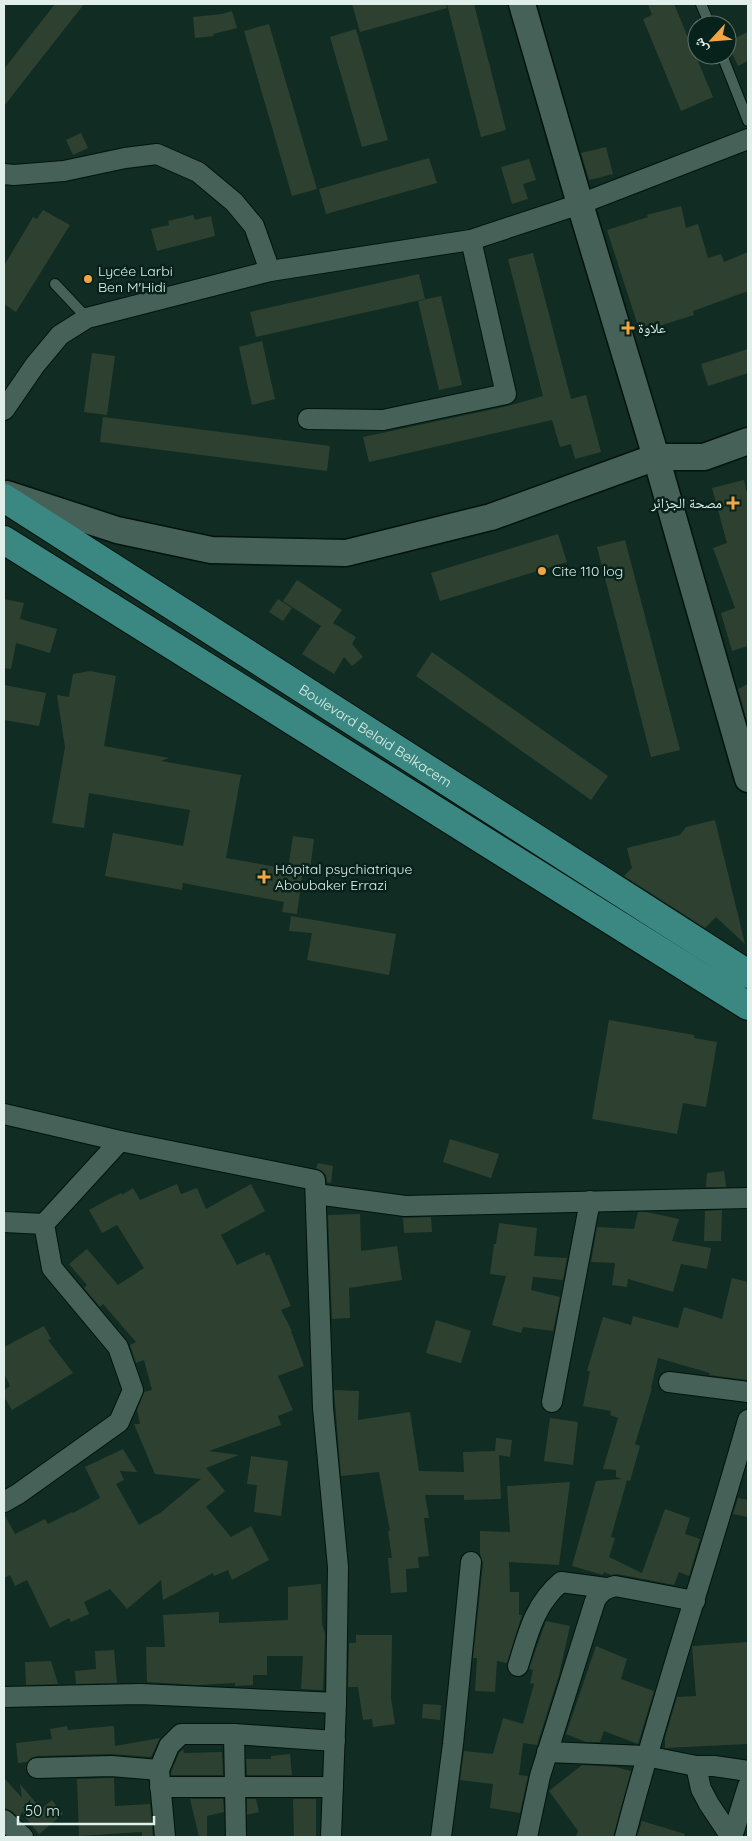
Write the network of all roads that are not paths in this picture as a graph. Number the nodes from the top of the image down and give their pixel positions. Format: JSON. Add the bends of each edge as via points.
{"nodes":[{"id":1,"x":522,"y":4,"type":"edge"},
{"id":2,"x":726,"y":65,"type":"edge"},
{"id":3,"x":748,"y":121,"type":"edge"},
{"id":4,"x":748,"y":139,"type":"edge"},
{"id":5,"x":4,"y":174,"type":"edge"},
{"id":6,"x":580,"y":204,"type":"junction"},
{"id":7,"x":471,"y":240,"type":"junction"},
{"id":8,"x":270,"y":271,"type":"junction"},
{"id":9,"x":55,"y":284,"type":"dead end"},
{"id":10,"x":87,"y":318,"type":"junction"},
{"id":11,"x":4,"y":410,"type":"edge"},
{"id":12,"x":308,"y":419,"type":"dead end"},
{"id":13,"x":748,"y":441,"type":"edge"},
{"id":14,"x":656,"y":457,"type":"junction"},
{"id":15,"x":4,"y":493,"type":"edge"},
{"id":16,"x":4,"y":498,"type":"edge"},
{"id":17,"x":4,"y":540,"type":"edge"},
{"id":18,"x":748,"y":779,"type":"edge"},
{"id":19,"x":748,"y":974,"type":"edge"},
{"id":20,"x":748,"y":1006,"type":"edge"},
{"id":21,"x":4,"y":1114,"type":"edge"},
{"id":22,"x":120,"y":1140,"type":"junction"},
{"id":23,"x":316,"y":1194,"type":"junction"},
{"id":24,"x":748,"y":1198,"type":"edge"},
{"id":25,"x":590,"y":1201,"type":"junction"},
{"id":26,"x":4,"y":1222,"type":"edge"},
{"id":27,"x":44,"y":1224,"type":"junction"},
{"id":28,"x":669,"y":1382,"type":"dead end"},
{"id":29,"x":748,"y":1392,"type":"edge"},
{"id":30,"x":552,"y":1402,"type":"dead end"},
{"id":31,"x":748,"y":1420,"type":"edge"},
{"id":32,"x":4,"y":1502,"type":"edge"},
{"id":33,"x":472,"y":1562,"type":"dead end"},
{"id":34,"x":606,"y":1588,"type":"junction"},
{"id":35,"x":694,"y":1601,"type":"junction"},
{"id":36,"x":518,"y":1666,"type":"dead end"},
{"id":37,"x":4,"y":1697,"type":"edge"},
{"id":38,"x":336,"y":1703,"type":"junction"},
{"id":39,"x":234,"y":1734,"type":"junction"},
{"id":40,"x":335,"y":1741,"type":"junction"},
{"id":41,"x":547,"y":1752,"type":"junction"},
{"id":42,"x":646,"y":1756,"type":"junction"},
{"id":43,"x":696,"y":1766,"type":"junction"},
{"id":44,"x":37,"y":1768,"type":"dead end"},
{"id":45,"x":748,"y":1771,"type":"edge"},
{"id":46,"x":160,"y":1779,"type":"junction"},
{"id":47,"x":235,"y":1786,"type":"junction"},
{"id":48,"x":748,"y":1786,"type":"edge"},
{"id":49,"x":333,"y":1787,"type":"junction"},
{"id":50,"x":4,"y":1820,"type":"edge"},
{"id":51,"x":23,"y":1837,"type":"edge"},
{"id":52,"x":165,"y":1837,"type":"edge"},
{"id":53,"x":236,"y":1837,"type":"edge"},
{"id":54,"x":331,"y":1837,"type":"edge"},
{"id":55,"x":441,"y":1837,"type":"edge"},
{"id":56,"x":527,"y":1837,"type":"edge"},
{"id":57,"x":625,"y":1837,"type":"edge"},
{"id":58,"x":731,"y":1837,"type":"edge"}],
"edges":[{"from":1,"to":6,"type":"street"},
{"from":2,"to":3,"type":"lane"},
{"from":4,"to":6,"type":"street"},
{"from":5,"to":8,"type":"street","via":[[64,171],[157,154],[198,172],[234,202],[254,226]]},
{"from":6,"to":7,"type":"street"},
{"from":6,"to":14,"type":"street"},
{"from":7,"to":8,"type":"street"},
{"from":7,"to":12,"type":"street","via":[[506,394],[383,420]]},
{"from":8,"to":10,"type":"street"},
{"from":9,"to":10,"type":"lane"},
{"from":10,"to":11,"type":"street","via":[[60,336]]},
{"from":13,"to":14,"type":"street","via":[[704,457]]},
{"from":14,"to":15,"type":"street","via":[[490,517],[346,553],[211,550],[117,530]]},
{"from":14,"to":18,"type":"street"},
{"from":16,"to":19,"type":"main road","name":"Boulevard Belaid Belkacem"},
{"from":17,"to":20,"type":"main road"},
{"from":21,"to":22,"type":"street"},
{"from":22,"to":23,"type":"street","via":[[315,1180]]},
{"from":22,"to":27,"type":"street"},
{"from":23,"to":25,"type":"street","via":[[406,1206]]},
{"from":23,"to":38,"type":"street","via":[[323,1408],[338,1567]]},
{"from":24,"to":25,"type":"street"},
{"from":25,"to":30,"type":"street"},
{"from":26,"to":27,"type":"street"},
{"from":27,"to":32,"type":"street","via":[[52,1268],[118,1347],[133,1390],[120,1422]]},
{"from":28,"to":29,"type":"street"},
{"from":31,"to":35,"type":"street"},
{"from":33,"to":55,"type":"street"},
{"from":34,"to":35,"type":"street","via":[[615,1586]]},
{"from":34,"to":36,"type":"street","via":[[561,1582],[550,1591],[530,1626]]},
{"from":34,"to":41,"type":"street","via":[[595,1601]]},
{"from":35,"to":42,"type":"street"},
{"from":37,"to":38,"type":"street","via":[[140,1694]]},
{"from":38,"to":40,"type":"street"},
{"from":39,"to":40,"type":"street"},
{"from":39,"to":46,"type":"street","via":[[181,1734],[169,1746]]},
{"from":39,"to":47,"type":"street"},
{"from":40,"to":49,"type":"street"},
{"from":41,"to":42,"type":"street"},
{"from":41,"to":56,"type":"street"},
{"from":42,"to":43,"type":"street"},
{"from":42,"to":57,"type":"street"},
{"from":43,"to":45,"type":"street"},
{"from":43,"to":58,"type":"street","via":[[701,1789]]},
{"from":44,"to":46,"type":"street","via":[[111,1766]]},
{"from":46,"to":47,"type":"street"},
{"from":46,"to":52,"type":"street"},
{"from":47,"to":49,"type":"street"},
{"from":47,"to":53,"type":"street"},
{"from":48,"to":58,"type":"street"},
{"from":49,"to":54,"type":"street"},
{"from":50,"to":51,"type":"street"}]}
